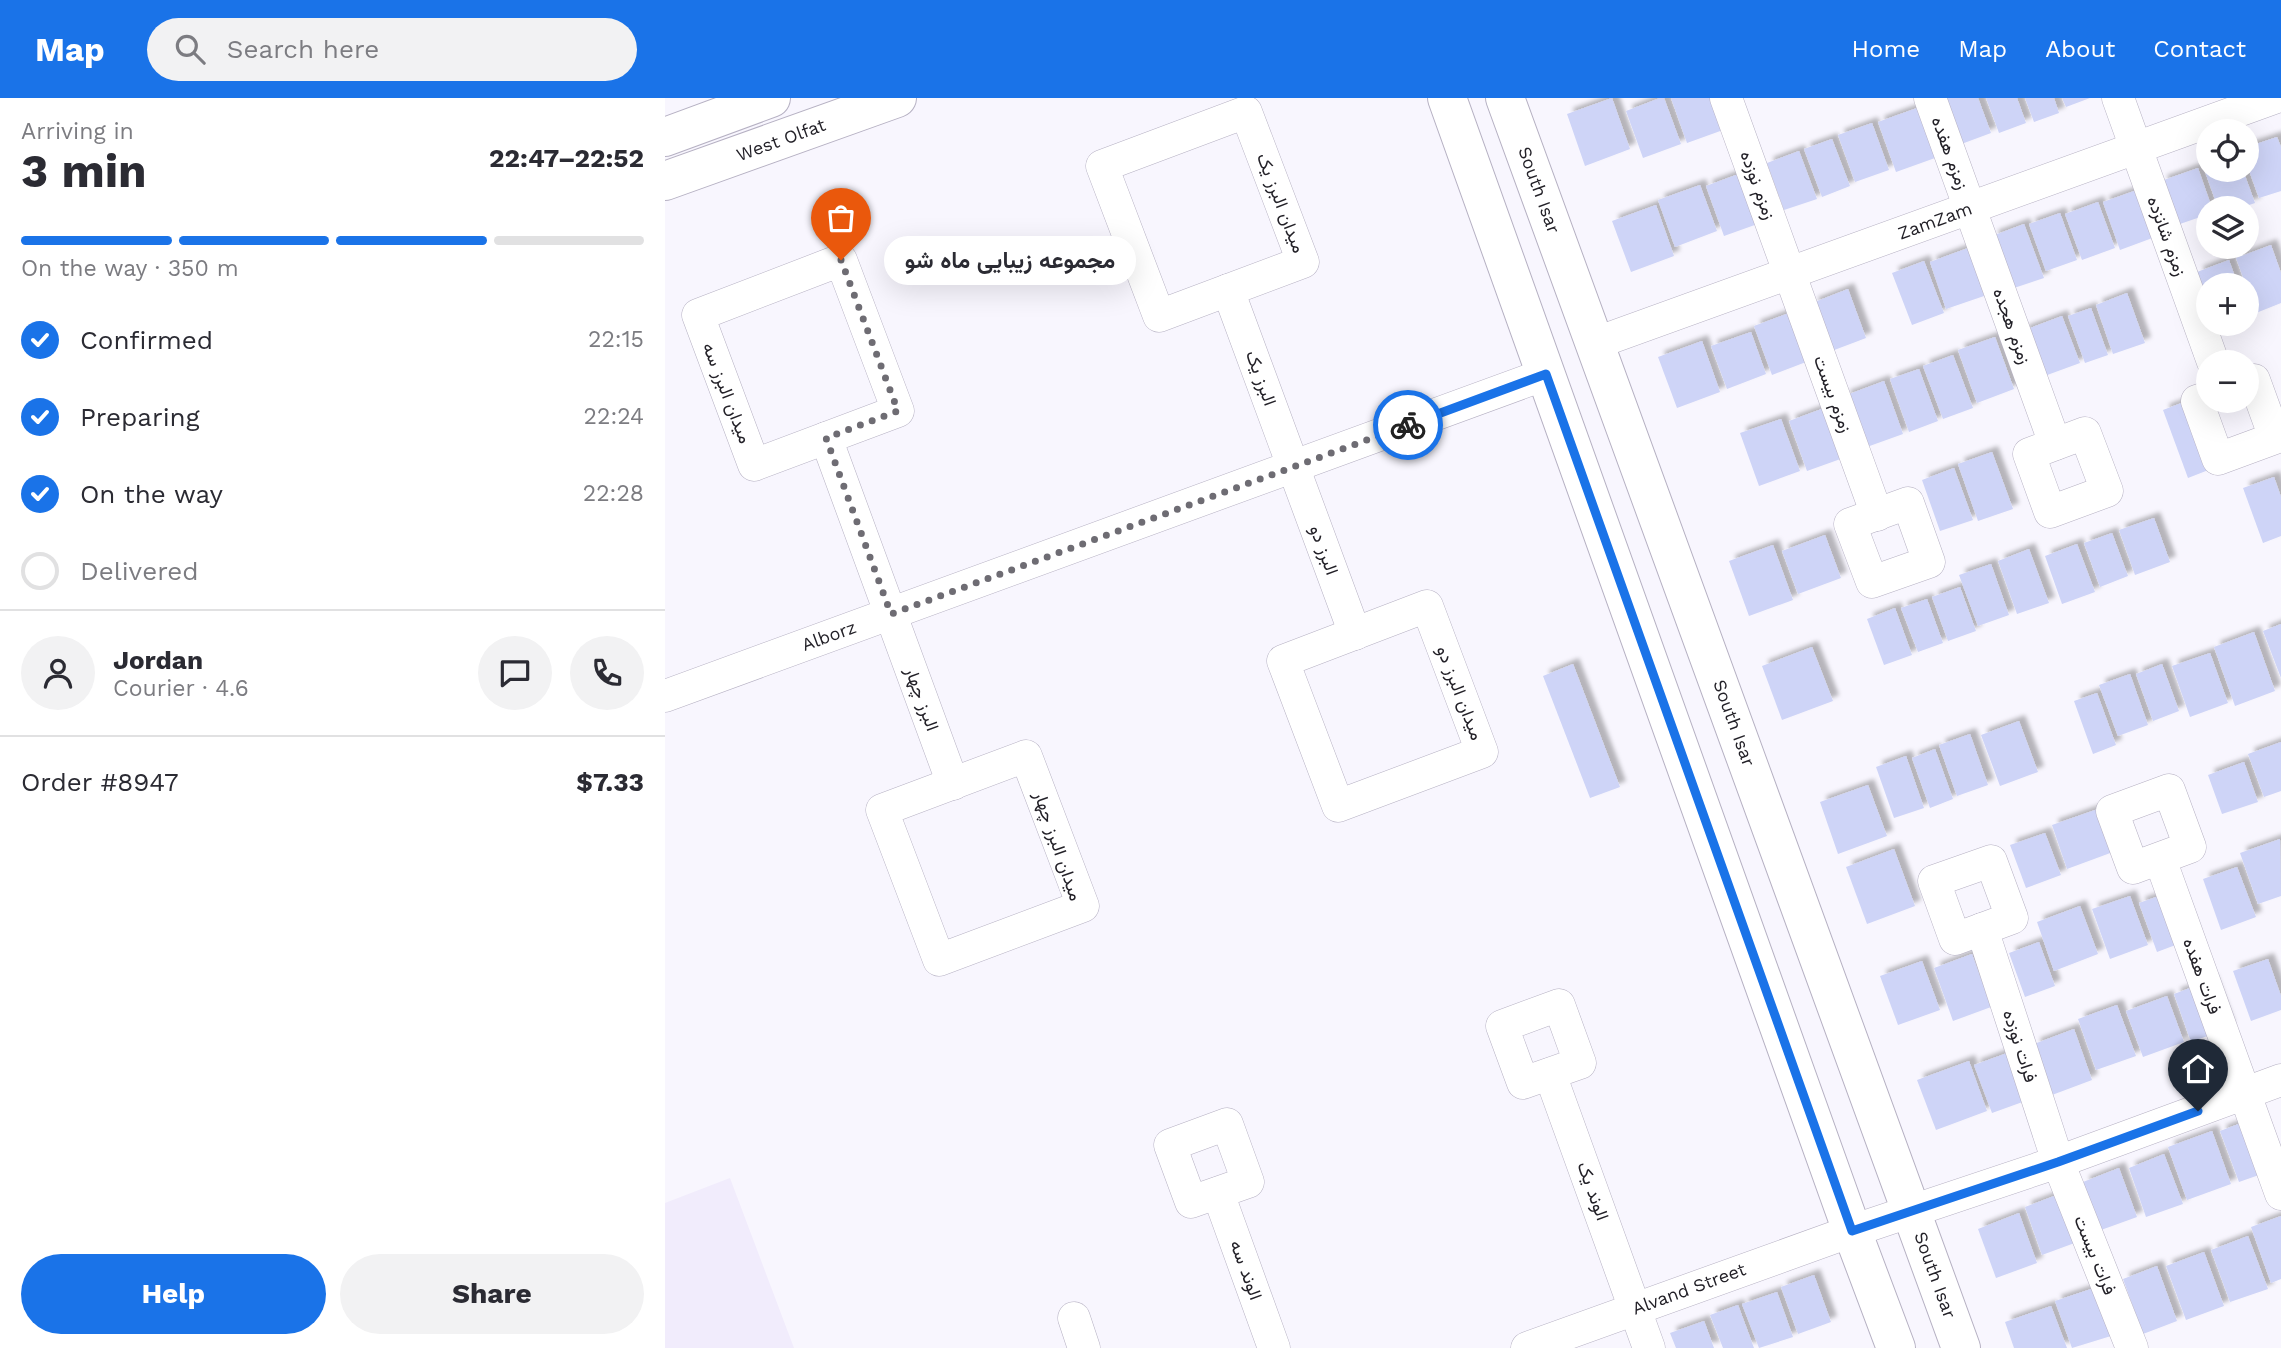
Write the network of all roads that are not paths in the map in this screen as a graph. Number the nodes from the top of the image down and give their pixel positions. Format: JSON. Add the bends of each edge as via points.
{"nodes":[{"id":1,"x":771,"y":98,"type":"edge"},
{"id":2,"x":897,"y":98,"type":"edge"},
{"id":3,"x":1447,"y":98,"type":"edge"},
{"id":4,"x":1505,"y":98,"type":"edge"},
{"id":5,"x":1726,"y":98,"type":"edge"},
{"id":6,"x":1930,"y":98,"type":"edge"},
{"id":7,"x":2117,"y":98,"type":"edge"},
{"id":8,"x":2274,"y":98,"type":"edge"},
{"id":9,"x":665,"y":137,"type":"edge"},
{"id":10,"x":2136,"y":148,"type":"junction"},
{"id":11,"x":665,"y":181,"type":"edge"},
{"id":12,"x":1970,"y":208,"type":"junction"},
{"id":13,"x":1790,"y":273,"type":"junction"},
{"id":14,"x":1229,"y":290,"type":"junction"},
{"id":15,"x":1596,"y":343,"type":"junction"},
{"id":16,"x":2209,"y":350,"type":"edge"},
{"id":17,"x":1546,"y":374,"type":"junction"},
{"id":18,"x":2259,"y":394,"type":"edge"},
{"id":19,"x":2201,"y":413,"type":"edge"},
{"id":20,"x":826,"y":438,"type":"junction"},
{"id":21,"x":2055,"y":444,"type":"dead end"},
{"id":22,"x":1294,"y":467,"type":"junction"},
{"id":23,"x":1877,"y":515,"type":"dead end"},
{"id":24,"x":891,"y":614,"type":"junction"},
{"id":25,"x":1355,"y":634,"type":"junction"},
{"id":26,"x":665,"y":696,"type":"edge"},
{"id":27,"x":953,"y":784,"type":"junction"},
{"id":28,"x":2160,"y":859,"type":"dead end"},
{"id":29,"x":1982,"y":929,"type":"dead end"},
{"id":30,"x":1550,"y":1074,"type":"dead end"},
{"id":31,"x":2281,"y":1080,"type":"edge"},
{"id":32,"x":2245,"y":1093,"type":"junction"},
{"id":33,"x":2058,"y":1162,"type":"junction"},
{"id":34,"x":1218,"y":1193,"type":"dead end"},
{"id":35,"x":2281,"y":1194,"type":"edge"},
{"id":36,"x":1912,"y":1211,"type":"junction"},
{"id":37,"x":1852,"y":1231,"type":"junction"},
{"id":38,"x":1635,"y":1309,"type":"junction"},
{"id":39,"x":1074,"y":1318,"type":"dead end"},
{"id":40,"x":1084,"y":1348,"type":"edge"},
{"id":41,"x":1274,"y":1348,"type":"edge"},
{"id":42,"x":1527,"y":1348,"type":"edge"},
{"id":43,"x":1649,"y":1348,"type":"edge"},
{"id":44,"x":1896,"y":1348,"type":"edge"},
{"id":45,"x":1961,"y":1348,"type":"edge"},
{"id":46,"x":2132,"y":1348,"type":"edge"}],
"edges":[{"from":1,"to":9,"type":"main road"},
{"from":2,"to":11,"type":"main road","name":"West Olfat"},
{"from":3,"to":17,"type":"main road"},
{"from":4,"to":15,"type":"main road","name":"South Isar"},
{"from":5,"to":13,"type":"street","name":"زمزم نوزده"},
{"from":6,"to":12,"type":"street","name":"زمزم هفده"},
{"from":7,"to":10,"type":"street","name":"زمزم شانزده"},
{"from":8,"to":10,"type":"street","name":"ZamZam"},
{"from":10,"to":12,"type":"street","name":"ZamZam"},
{"from":10,"to":16,"type":"street","name":"زمزم شانزده"},
{"from":12,"to":13,"type":"street","name":"ZamZam"},
{"from":12,"to":21,"type":"street","name":"زمزم هجده"},
{"from":13,"to":15,"type":"street","name":"ZamZam"},
{"from":13,"to":23,"type":"street","name":"زمزم بیست"},
{"from":14,"to":14,"type":"street","name":"میدان البرز یک","via":[[1303,262],[1246,112],[1102,166],[1159,316]]},
{"from":14,"to":22,"type":"street","name":"البرز یک"},
{"from":15,"to":36,"type":"main road","name":"South Isar"},
{"from":17,"to":22,"type":"street","name":"Alborz"},
{"from":17,"to":37,"type":"main road"},
{"from":18,"to":19,"type":"street","via":[[2275,438],[2218,459]]},
{"from":20,"to":20,"type":"street","name":"میدان البرز سه","via":[[898,411],[841,260],[698,315],[754,465]]},
{"from":20,"to":24,"type":"street","name":"البرز چهار"},
{"from":22,"to":24,"type":"street","name":"Alborz"},
{"from":22,"to":25,"type":"street","name":"البرز دو"},
{"from":24,"to":26,"type":"street","name":"Alborz"},
{"from":24,"to":27,"type":"street","name":"البرز چهار"},
{"from":25,"to":25,"type":"street","name":"میدان البرز دو","via":[[1283,661],[1338,806],[1482,752],[1427,606]]},
{"from":27,"to":27,"type":"street","name":"میدان البرز چهار","via":[[882,810],[939,960],[1083,906],[1026,756]]},
{"from":28,"to":32,"type":"street","name":"فرات هفده"},
{"from":29,"to":33,"type":"street","name":"فرات نوزده"},
{"from":30,"to":38,"type":"street","name":"الوند یک"},
{"from":31,"to":32,"type":"street","name":"Alvand Street"},
{"from":32,"to":33,"type":"street","name":"Alvand Street"},
{"from":32,"to":35,"type":"street","name":"فرات هفده"},
{"from":33,"to":36,"type":"street","name":"Alvand Street"},
{"from":33,"to":46,"type":"street","name":"فرات بیست"},
{"from":34,"to":41,"type":"street","name":"الوند سه"},
{"from":36,"to":37,"type":"street","name":"Alvand Street"},
{"from":36,"to":45,"type":"main road","name":"South Isar"},
{"from":37,"to":38,"type":"street","name":"Alvand Street"},
{"from":37,"to":44,"type":"main road"},
{"from":38,"to":42,"type":"street","name":"Alvand Street"},
{"from":38,"to":43,"type":"street","name":"الوند یک"},
{"from":39,"to":40,"type":"street"}]}
